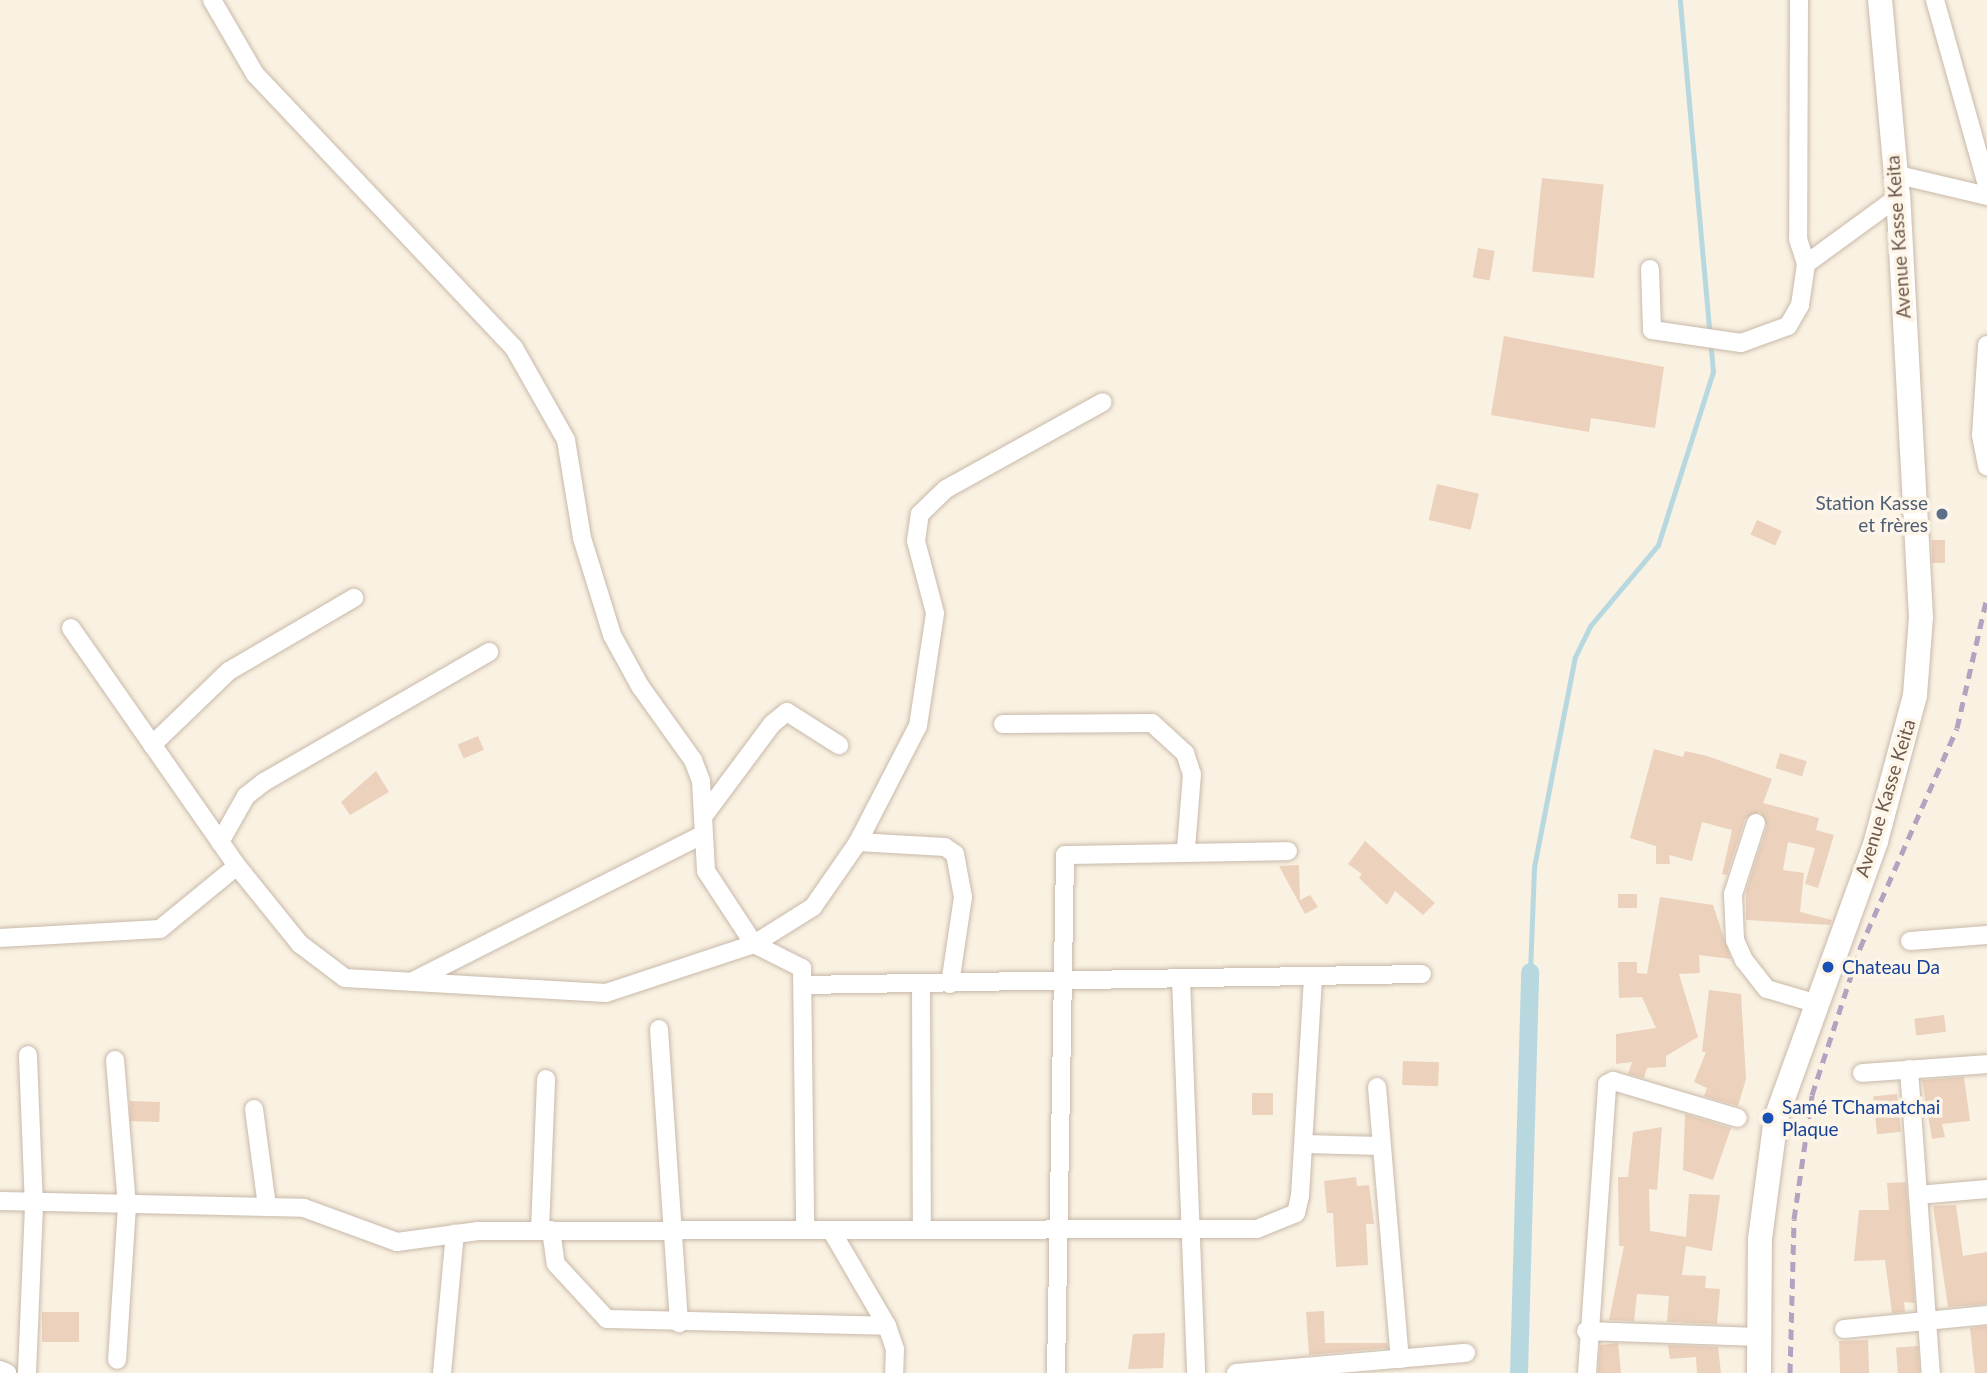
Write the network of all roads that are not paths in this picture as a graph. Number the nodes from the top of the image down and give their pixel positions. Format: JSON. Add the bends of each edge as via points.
{"nodes":[{"id":1,"x":212,"y":0,"type":"edge"},
{"id":2,"x":1799,"y":0,"type":"edge"},
{"id":3,"x":1880,"y":0,"type":"edge"},
{"id":4,"x":1936,"y":0,"type":"edge"},
{"id":5,"x":1987,"y":185,"type":"edge"},
{"id":6,"x":1896,"y":186,"type":"junction"},
{"id":7,"x":1987,"y":196,"type":"edge"},
{"id":8,"x":1806,"y":264,"type":"junction"},
{"id":9,"x":1650,"y":269,"type":"dead end"},
{"id":10,"x":1987,"y":345,"type":"edge"},
{"id":11,"x":1103,"y":402,"type":"dead end"},
{"id":12,"x":1987,"y":466,"type":"edge"},
{"id":13,"x":354,"y":598,"type":"dead end"},
{"id":14,"x":71,"y":628,"type":"dead end"},
{"id":15,"x":489,"y":652,"type":"dead end"},
{"id":16,"x":1003,"y":724,"type":"dead end"},
{"id":17,"x":152,"y":745,"type":"junction"},
{"id":18,"x":839,"y":745,"type":"dead end"},
{"id":19,"x":705,"y":814,"type":"junction"},
{"id":20,"x":1756,"y":823,"type":"dead end"},
{"id":21,"x":702,"y":835,"type":"junction"},
{"id":22,"x":220,"y":842,"type":"junction"},
{"id":23,"x":858,"y":842,"type":"junction"},
{"id":24,"x":1186,"y":849,"type":"junction"},
{"id":25,"x":1287,"y":851,"type":"dead end"},
{"id":26,"x":237,"y":866,"type":"junction"},
{"id":27,"x":1987,"y":935,"type":"edge"},
{"id":28,"x":0,"y":938,"type":"edge"},
{"id":29,"x":1910,"y":941,"type":"dead end"},
{"id":30,"x":754,"y":944,"type":"junction"},
{"id":31,"x":1422,"y":974,"type":"dead end"},
{"id":32,"x":1312,"y":976,"type":"junction"},
{"id":33,"x":1181,"y":979,"type":"junction"},
{"id":34,"x":1063,"y":981,"type":"junction"},
{"id":35,"x":412,"y":982,"type":"junction"},
{"id":36,"x":921,"y":984,"type":"junction"},
{"id":37,"x":950,"y":984,"type":"junction"},
{"id":38,"x":803,"y":985,"type":"junction"},
{"id":39,"x":1814,"y":1003,"type":"junction"},
{"id":40,"x":659,"y":1029,"type":"dead end"},
{"id":41,"x":28,"y":1055,"type":"dead end"},
{"id":42,"x":115,"y":1060,"type":"dead end"},
{"id":43,"x":1987,"y":1064,"type":"edge"},
{"id":44,"x":1909,"y":1069,"type":"junction"},
{"id":45,"x":1862,"y":1073,"type":"dead end"},
{"id":46,"x":546,"y":1079,"type":"dead end"},
{"id":47,"x":1377,"y":1087,"type":"dead end"},
{"id":48,"x":254,"y":1109,"type":"dead end"},
{"id":49,"x":1738,"y":1118,"type":"dead end"},
{"id":50,"x":1304,"y":1144,"type":"junction"},
{"id":51,"x":1382,"y":1146,"type":"junction"},
{"id":52,"x":1987,"y":1189,"type":"edge"},
{"id":53,"x":1918,"y":1195,"type":"junction"},
{"id":54,"x":0,"y":1201,"type":"edge"},
{"id":55,"x":34,"y":1206,"type":"junction"},
{"id":56,"x":127,"y":1206,"type":"junction"},
{"id":57,"x":267,"y":1208,"type":"junction"},
{"id":58,"x":1057,"y":1229,"type":"junction"},
{"id":59,"x":1191,"y":1229,"type":"junction"},
{"id":60,"x":546,"y":1230,"type":"junction"},
{"id":61,"x":673,"y":1230,"type":"junction"},
{"id":62,"x":805,"y":1230,"type":"junction"},
{"id":63,"x":831,"y":1230,"type":"junction"},
{"id":64,"x":922,"y":1230,"type":"junction"},
{"id":65,"x":455,"y":1234,"type":"junction"},
{"id":66,"x":1987,"y":1315,"type":"edge"},
{"id":67,"x":1928,"y":1321,"type":"junction"},
{"id":68,"x":680,"y":1323,"type":"junction"},
{"id":69,"x":887,"y":1326,"type":"junction"},
{"id":70,"x":1844,"y":1329,"type":"dead end"},
{"id":71,"x":1586,"y":1331,"type":"junction"},
{"id":72,"x":1759,"y":1337,"type":"junction"},
{"id":73,"x":1466,"y":1353,"type":"dead end"},
{"id":74,"x":1400,"y":1359,"type":"junction"},
{"id":75,"x":117,"y":1360,"type":"dead end"},
{"id":76,"x":0,"y":1370,"type":"edge"},
{"id":77,"x":7,"y":1373,"type":"edge"},
{"id":78,"x":27,"y":1373,"type":"edge"},
{"id":79,"x":442,"y":1373,"type":"edge"},
{"id":80,"x":894,"y":1373,"type":"edge"},
{"id":81,"x":1056,"y":1373,"type":"edge"},
{"id":82,"x":1196,"y":1373,"type":"edge"},
{"id":83,"x":1236,"y":1373,"type":"edge"},
{"id":84,"x":1587,"y":1373,"type":"edge"},
{"id":85,"x":1759,"y":1373,"type":"edge"},
{"id":86,"x":1931,"y":1373,"type":"edge"}],
"edges":[{"from":1,"to":19,"type":"street","via":[[255,74],[514,348],[566,440],[582,538],[612,635],[640,686],[693,760]]},
{"from":2,"to":8,"type":"street","via":[[1798,239]]},
{"from":3,"to":6,"type":"main road","name":"Avenue Kasse Keita"},
{"from":4,"to":5,"type":"street"},
{"from":6,"to":7,"type":"street"},
{"from":6,"to":8,"type":"street"},
{"from":6,"to":39,"type":"main road","name":"Avenue Kasse Keita","via":[[1921,617],[1915,695],[1875,841]]},
{"from":8,"to":9,"type":"street","via":[[1800,305],[1788,326],[1741,343],[1651,330]]},
{"from":10,"to":12,"type":"street","via":[[1981,435]]},
{"from":11,"to":23,"type":"street","via":[[946,489],[920,514],[916,541],[935,612],[918,726]]},
{"from":13,"to":17,"type":"street","via":[[229,671]]},
{"from":14,"to":17,"type":"street"},
{"from":15,"to":22,"type":"street","via":[[264,782],[246,796]]},
{"from":16,"to":24,"type":"street","via":[[1152,723],[1185,752],[1192,774]]},
{"from":17,"to":22,"type":"street"},
{"from":18,"to":19,"type":"street","via":[[787,712],[772,724]]},
{"from":19,"to":21,"type":"street"},
{"from":20,"to":39,"type":"street","via":[[1733,894],[1735,940],[1744,961],[1768,989]]},
{"from":21,"to":30,"type":"street","via":[[706,871]]},
{"from":21,"to":35,"type":"street"},
{"from":22,"to":26,"type":"street"},
{"from":23,"to":30,"type":"street","via":[[813,907]]},
{"from":23,"to":37,"type":"street","via":[[944,847],[955,854],[963,897]]},
{"from":24,"to":25,"type":"street"},
{"from":24,"to":34,"type":"street","via":[[1065,855]]},
{"from":26,"to":28,"type":"street","via":[[160,929]]},
{"from":26,"to":35,"type":"street","via":[[300,944],[345,978]]},
{"from":27,"to":29,"type":"street"},
{"from":30,"to":35,"type":"street","via":[[606,993]]},
{"from":30,"to":38,"type":"street","via":[[794,961],[802,968]]},
{"from":31,"to":32,"type":"street"},
{"from":32,"to":33,"type":"street"},
{"from":32,"to":50,"type":"street"},
{"from":33,"to":34,"type":"street"},
{"from":33,"to":59,"type":"street"},
{"from":34,"to":37,"type":"street"},
{"from":34,"to":58,"type":"street"},
{"from":36,"to":37,"type":"street"},
{"from":36,"to":38,"type":"street"},
{"from":36,"to":64,"type":"street"},
{"from":38,"to":62,"type":"street"},
{"from":39,"to":72,"type":"main road","name":"Avenue Kasse Keita","via":[[1776,1118],[1760,1239]]},
{"from":40,"to":61,"type":"street"},
{"from":41,"to":55,"type":"street"},
{"from":42,"to":56,"type":"street"},
{"from":43,"to":44,"type":"street"},
{"from":44,"to":45,"type":"street"},
{"from":44,"to":53,"type":"street"},
{"from":46,"to":60,"type":"street"},
{"from":47,"to":51,"type":"street"},
{"from":48,"to":57,"type":"street"},
{"from":49,"to":71,"type":"street","via":[[1613,1081],[1607,1084],[1602,1216]]},
{"from":50,"to":51,"type":"street"},
{"from":50,"to":59,"type":"street","via":[[1296,1213],[1257,1229]]},
{"from":51,"to":74,"type":"street"},
{"from":52,"to":53,"type":"street"},
{"from":53,"to":67,"type":"street"},
{"from":54,"to":55,"type":"street"},
{"from":55,"to":56,"type":"street"},
{"from":55,"to":78,"type":"street"},
{"from":56,"to":57,"type":"street"},
{"from":56,"to":75,"type":"street"},
{"from":57,"to":65,"type":"street","via":[[304,1208],[397,1242]]},
{"from":58,"to":59,"type":"street"},
{"from":58,"to":64,"type":"street"},
{"from":58,"to":81,"type":"street"},
{"from":59,"to":82,"type":"street"},
{"from":60,"to":61,"type":"street"},
{"from":60,"to":65,"type":"street"},
{"from":60,"to":68,"type":"street","via":[[556,1264],[607,1319]]},
{"from":61,"to":62,"type":"street"},
{"from":61,"to":68,"type":"street"},
{"from":62,"to":63,"type":"street"},
{"from":63,"to":64,"type":"street"},
{"from":63,"to":69,"type":"street"},
{"from":65,"to":79,"type":"street"},
{"from":66,"to":67,"type":"street"},
{"from":67,"to":70,"type":"street"},
{"from":67,"to":86,"type":"street"},
{"from":68,"to":69,"type":"street"},
{"from":69,"to":80,"type":"street","via":[[895,1349]]},
{"from":71,"to":72,"type":"street"},
{"from":71,"to":84,"type":"street"},
{"from":72,"to":85,"type":"main road","name":"Avenue Kasse Keita"},
{"from":73,"to":74,"type":"street"},
{"from":74,"to":83,"type":"street"},
{"from":76,"to":77,"type":"street"}]}
